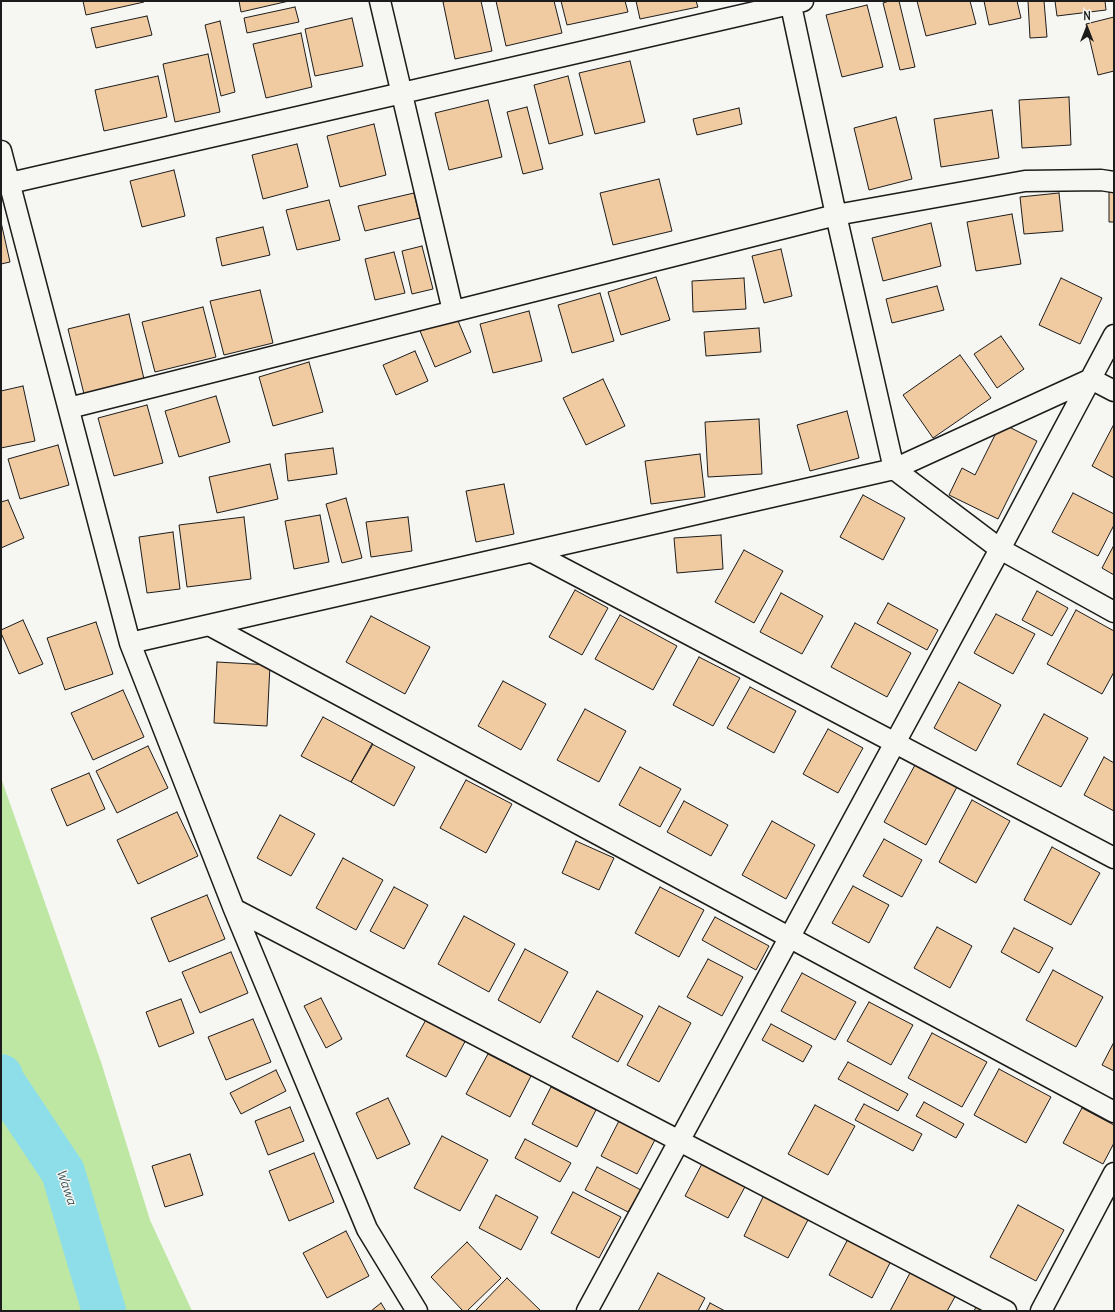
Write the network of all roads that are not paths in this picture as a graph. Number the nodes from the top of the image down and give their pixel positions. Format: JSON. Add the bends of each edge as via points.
{"nodes":[{"id":1,"x":380,"y":1,"type":"edge"},
{"id":2,"x":795,"y":2,"type":"edge"},
{"id":3,"x":402,"y":93,"type":"junction"},
{"id":4,"x":1,"y":150,"type":"edge"},
{"id":5,"x":1114,"y":182,"type":"edge"},
{"id":6,"x":10,"y":183,"type":"junction"},
{"id":7,"x":836,"y":214,"type":"junction"},
{"id":8,"x":453,"y":311,"type":"junction"},
{"id":9,"x":1114,"y":335,"type":"edge"},
{"id":10,"x":1091,"y":378,"type":"junction"},
{"id":11,"x":1114,"y":391,"type":"edge"},
{"id":12,"x":69,"y":408,"type":"junction"},
{"id":13,"x":894,"y":469,"type":"junction"},
{"id":14,"x":1000,"y":549,"type":"junction"},
{"id":15,"x":532,"y":552,"type":"junction"},
{"id":16,"x":1114,"y":612,"type":"edge"},
{"id":17,"x":209,"y":625,"type":"junction"},
{"id":18,"x":130,"y":643,"type":"junction"},
{"id":19,"x":895,"y":743,"type":"junction"},
{"id":20,"x":1114,"y":858,"type":"edge"},
{"id":21,"x":234,"y":909,"type":"junction"},
{"id":22,"x":790,"y":938,"type":"junction"},
{"id":23,"x":1114,"y":1112,"type":"edge"},
{"id":24,"x":680,"y":1141,"type":"junction"},
{"id":25,"x":1114,"y":1173,"type":"edge"},
{"id":26,"x":417,"y":1311,"type":"edge"},
{"id":27,"x":588,"y":1311,"type":"edge"},
{"id":28,"x":1006,"y":1311,"type":"edge"},
{"id":29,"x":1041,"y":1311,"type":"edge"}],
"edges":[{"from":1,"to":3,"type":"street"},
{"from":2,"to":3,"type":"street"},
{"from":2,"to":7,"type":"street"},
{"from":3,"to":6,"type":"street"},
{"from":3,"to":8,"type":"street"},
{"from":4,"to":6,"type":"street"},
{"from":5,"to":7,"type":"street","via":[[1025,181]]},
{"from":6,"to":12,"type":"street"},
{"from":7,"to":8,"type":"street"},
{"from":7,"to":13,"type":"street"},
{"from":8,"to":12,"type":"street"},
{"from":9,"to":10,"type":"street"},
{"from":10,"to":11,"type":"street"},
{"from":10,"to":13,"type":"street"},
{"from":10,"to":14,"type":"street"},
{"from":12,"to":18,"type":"street"},
{"from":13,"to":14,"type":"street"},
{"from":13,"to":15,"type":"street"},
{"from":14,"to":16,"type":"street"},
{"from":14,"to":19,"type":"street"},
{"from":15,"to":17,"type":"street"},
{"from":15,"to":19,"type":"street"},
{"from":17,"to":18,"type":"street"},
{"from":17,"to":22,"type":"street"},
{"from":18,"to":21,"type":"street"},
{"from":19,"to":20,"type":"street"},
{"from":19,"to":22,"type":"street"},
{"from":21,"to":24,"type":"street"},
{"from":21,"to":26,"type":"street","via":[[367,1229]]},
{"from":22,"to":23,"type":"street"},
{"from":22,"to":24,"type":"street"},
{"from":24,"to":27,"type":"street"},
{"from":24,"to":28,"type":"street"},
{"from":25,"to":29,"type":"street"}]}
